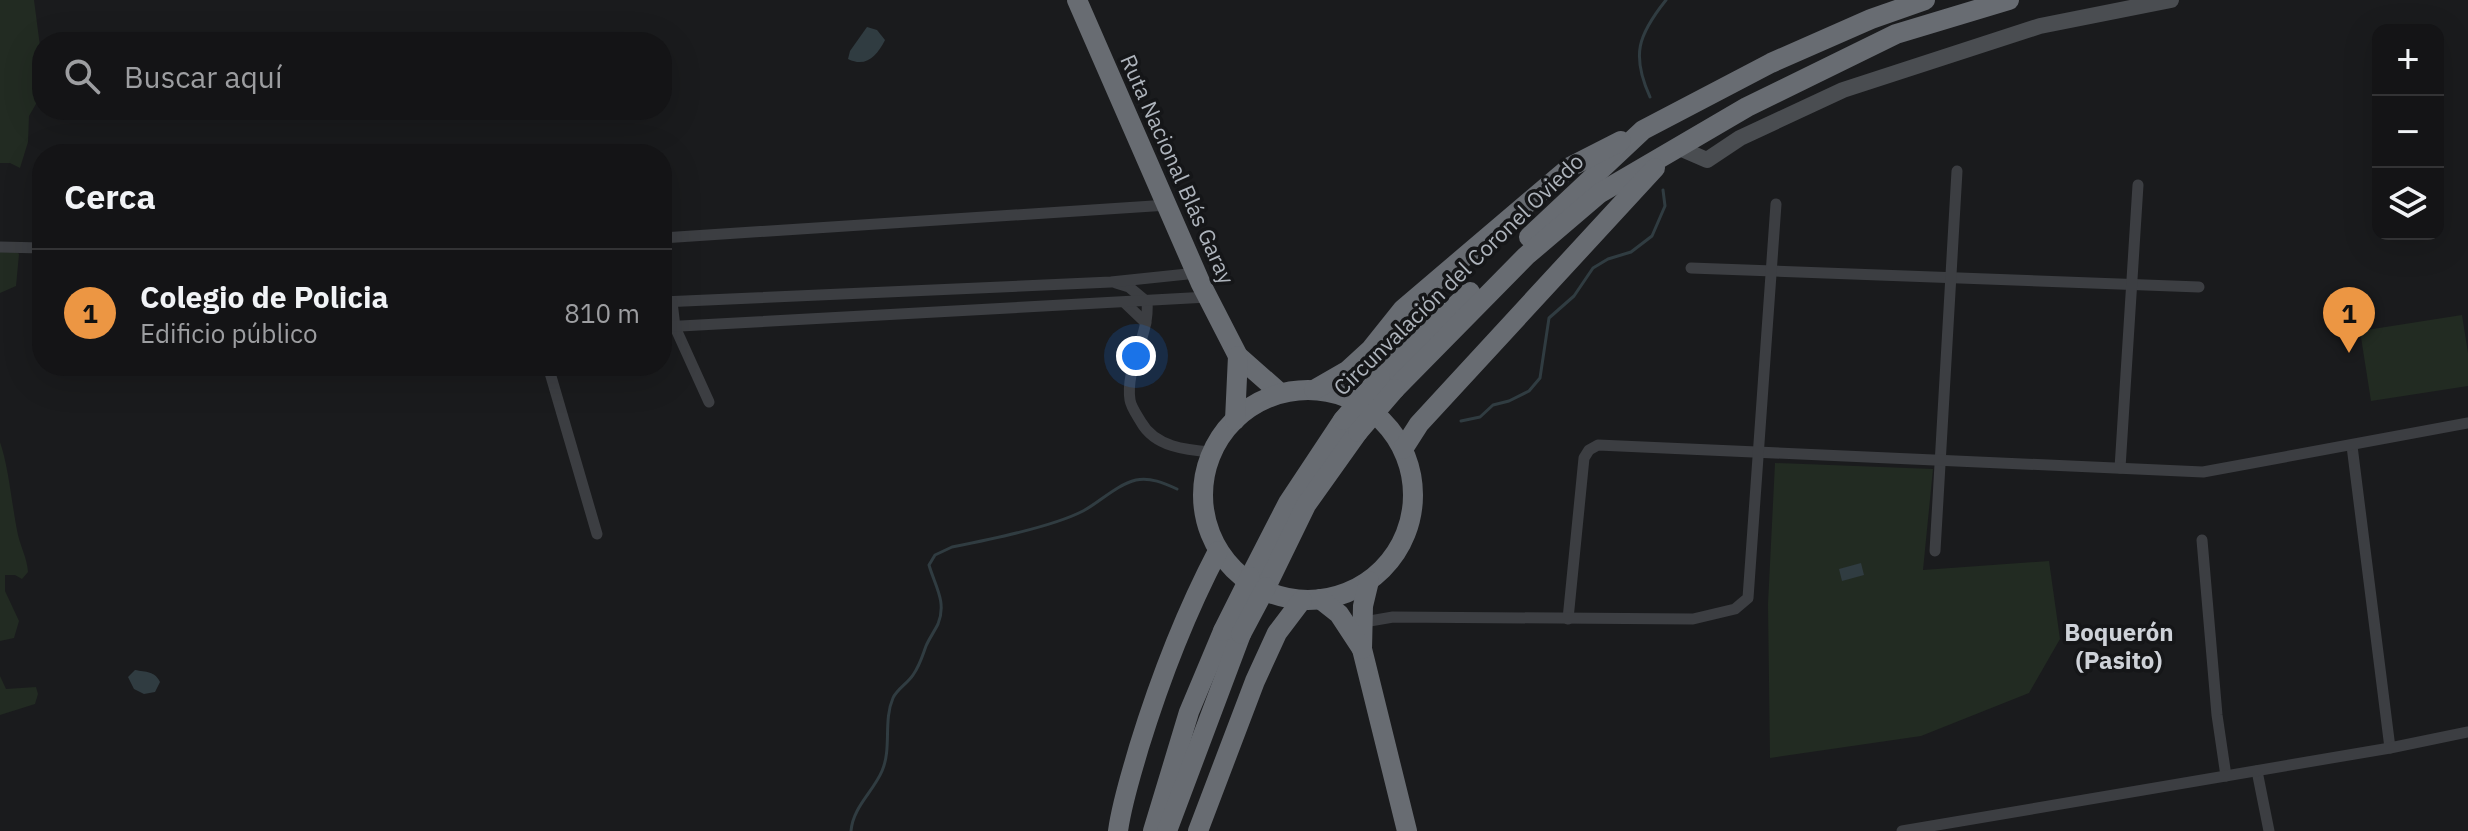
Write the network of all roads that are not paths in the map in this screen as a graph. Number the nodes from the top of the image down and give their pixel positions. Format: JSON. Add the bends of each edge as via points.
{"nodes":[{"id":1,"x":1077,"y":0,"type":"edge"},
{"id":2,"x":1925,"y":0,"type":"edge"},
{"id":3,"x":2009,"y":0,"type":"edge"},
{"id":4,"x":2171,"y":0,"type":"edge"},
{"id":5,"x":1643,"y":130,"type":"junction"},
{"id":6,"x":1672,"y":150,"type":"junction"},
{"id":7,"x":1957,"y":171,"type":"dead end"},
{"id":8,"x":2138,"y":185,"type":"dead end"},
{"id":9,"x":1776,"y":204,"type":"dead end"},
{"id":10,"x":1169,"y":205,"type":"junction"},
{"id":11,"x":672,"y":237,"type":"edge"},
{"id":12,"x":0,"y":247,"type":"edge"},
{"id":13,"x":32,"y":248,"type":"edge"},
{"id":14,"x":1691,"y":268,"type":"dead end"},
{"id":15,"x":1771,"y":271,"type":"junction"},
{"id":16,"x":1197,"y":273,"type":"junction"},
{"id":17,"x":1950,"y":278,"type":"junction"},
{"id":18,"x":1111,"y":282,"type":"junction"},
{"id":19,"x":2130,"y":284,"type":"junction"},
{"id":20,"x":2199,"y":287,"type":"dead end"},
{"id":21,"x":807,"y":295,"type":"junction"},
{"id":22,"x":1208,"y":297,"type":"junction"},
{"id":23,"x":672,"y":302,"type":"edge"},
{"id":24,"x":1147,"y":302,"type":"junction"},
{"id":25,"x":1125,"y":303,"type":"junction"},
{"id":26,"x":815,"y":320,"type":"junction"},
{"id":27,"x":1146,"y":323,"type":"junction"},
{"id":28,"x":672,"y":327,"type":"edge"},
{"id":29,"x":672,"y":334,"type":"edge"},
{"id":30,"x":1238,"y":356,"type":"junction"},
{"id":31,"x":551,"y":376,"type":"edge"},
{"id":32,"x":1387,"y":383,"type":"junction"},
{"id":33,"x":1314,"y":390,"type":"junction"},
{"id":34,"x":1280,"y":393,"type":"junction"},
{"id":35,"x":709,"y":402,"type":"dead end"},
{"id":36,"x":1235,"y":420,"type":"junction"},
{"id":37,"x":2468,"y":423,"type":"edge"},
{"id":38,"x":2352,"y":446,"type":"junction"},
{"id":39,"x":1403,"y":449,"type":"junction"},
{"id":40,"x":1212,"y":452,"type":"junction"},
{"id":41,"x":1759,"y":452,"type":"junction"},
{"id":42,"x":1940,"y":460,"type":"junction"},
{"id":43,"x":2120,"y":468,"type":"junction"},
{"id":44,"x":597,"y":534,"type":"dead end"},
{"id":45,"x":2202,"y":540,"type":"dead end"},
{"id":46,"x":1218,"y":551,"type":"junction"},
{"id":47,"x":1935,"y":551,"type":"dead end"},
{"id":48,"x":1369,"y":581,"type":"junction"},
{"id":49,"x":1311,"y":600,"type":"junction"},
{"id":50,"x":1568,"y":619,"type":"junction"},
{"id":51,"x":1364,"y":622,"type":"junction"},
{"id":52,"x":1232,"y":632,"type":"junction"},
{"id":53,"x":1362,"y":649,"type":"junction"},
{"id":54,"x":2468,"y":732,"type":"edge"},
{"id":55,"x":2390,"y":748,"type":"junction"},
{"id":56,"x":2257,"y":771,"type":"junction"},
{"id":57,"x":2226,"y":776,"type":"junction"},
{"id":58,"x":1118,"y":831,"type":"edge"},
{"id":59,"x":1153,"y":831,"type":"edge"},
{"id":60,"x":1167,"y":831,"type":"edge"},
{"id":61,"x":1198,"y":831,"type":"edge"},
{"id":62,"x":1407,"y":831,"type":"edge"},
{"id":63,"x":1902,"y":831,"type":"edge"},
{"id":64,"x":2269,"y":831,"type":"edge"}],
"edges":[{"from":1,"to":10,"type":"highway","name":"Ruta Nacional Blás Garay"},
{"from":2,"to":5,"type":"highway","name":"Circunvalación del Coronel Oviedo","via":[[1771,63]]},
{"from":3,"to":6,"type":"highway","name":"Circunvalación del Coronel Oviedo","via":[[1896,34]]},
{"from":4,"to":6,"type":"street","via":[[2040,26],[1843,90],[1740,138],[1707,160]]},
{"from":5,"to":32,"type":"highway","name":"Circunvalación del Coronel Oviedo"},
{"from":5,"to":33,"type":"highway","via":[[1570,167],[1403,309],[1347,371]]},
{"from":6,"to":32,"type":"highway","name":"Circunvalación del Coronel Oviedo","via":[[1600,193]]},
{"from":6,"to":39,"type":"highway","via":[[1419,424]]},
{"from":7,"to":17,"type":"street"},
{"from":8,"to":19,"type":"street"},
{"from":9,"to":15,"type":"street"},
{"from":10,"to":11,"type":"street"},
{"from":10,"to":16,"type":"highway","name":"Ruta Nacional Blás Garay"},
{"from":12,"to":13,"type":"street"},
{"from":14,"to":15,"type":"street"},
{"from":15,"to":17,"type":"street"},
{"from":15,"to":41,"type":"street"},
{"from":16,"to":18,"type":"street"},
{"from":16,"to":22,"type":"highway","name":"Ruta Nacional Blás Garay"},
{"from":17,"to":19,"type":"street"},
{"from":17,"to":42,"type":"street"},
{"from":18,"to":21,"type":"street"},
{"from":18,"to":24,"type":"street","via":[[1129,287]]},
{"from":19,"to":20,"type":"street"},
{"from":19,"to":43,"type":"street"},
{"from":21,"to":23,"type":"street"},
{"from":21,"to":26,"type":"street"},
{"from":22,"to":24,"type":"street"},
{"from":22,"to":30,"type":"highway","name":"Ruta Nacional Blás Garay"},
{"from":24,"to":25,"type":"street"},
{"from":24,"to":27,"type":"street"},
{"from":25,"to":26,"type":"street"},
{"from":25,"to":27,"type":"street"},
{"from":26,"to":28,"type":"street"},
{"from":27,"to":40,"type":"street","via":[[1130,402],[1147,432],[1178,449]]},
{"from":29,"to":35,"type":"street"},
{"from":30,"to":34,"type":"highway","name":"Ruta Nacional Blás Garay"},
{"from":30,"to":36,"type":"highway","name":"Ruta Nacional Blás Garay"},
{"from":31,"to":44,"type":"street"},
{"from":32,"to":52,"type":"highway","name":"Circunvalación del Coronel Oviedo","bridge":true,"via":[[1351,426]]},
{"from":33,"to":34,"type":"highway"},
{"from":33,"to":39,"type":"highway","via":[[1367,407]]},
{"from":34,"to":36,"type":"highway"},
{"from":36,"to":40,"type":"highway"},
{"from":37,"to":38,"type":"street"},
{"from":38,"to":43,"type":"street","via":[[2203,472]]},
{"from":38,"to":55,"type":"street"},
{"from":39,"to":48,"type":"highway","via":[[1413,485],[1410,522],[1394,555]]},
{"from":40,"to":46,"type":"highway","via":[[1202,492]]},
{"from":41,"to":42,"type":"street"},
{"from":41,"to":50,"type":"street","via":[[1748,598],[1735,609],[1693,619]]},
{"from":41,"to":50,"type":"street","via":[[1598,445],[1589,450]]},
{"from":42,"to":43,"type":"street"},
{"from":42,"to":47,"type":"street"},
{"from":45,"to":57,"type":"street"},
{"from":46,"to":49,"type":"highway","via":[[1246,580],[1282,597]]},
{"from":46,"to":58,"type":"highway","via":[[1188,608],[1152,704]]},
{"from":48,"to":49,"type":"highway","via":[[1337,596]]},
{"from":48,"to":51,"type":"highway"},
{"from":49,"to":53,"type":"highway","via":[[1339,614]]},
{"from":49,"to":61,"type":"highway","via":[[1277,633]]},
{"from":50,"to":51,"type":"street","via":[[1393,617]]},
{"from":51,"to":53,"type":"highway"},
{"from":52,"to":59,"type":"highway","name":"Circunvalación del Coronel Oviedo","via":[[1189,712]]},
{"from":52,"to":60,"type":"highway","name":"Circunvalación del Coronel Oviedo"},
{"from":53,"to":62,"type":"highway"},
{"from":54,"to":55,"type":"street"},
{"from":55,"to":56,"type":"street"},
{"from":56,"to":57,"type":"street"},
{"from":56,"to":64,"type":"street"},
{"from":57,"to":63,"type":"street"}]}
